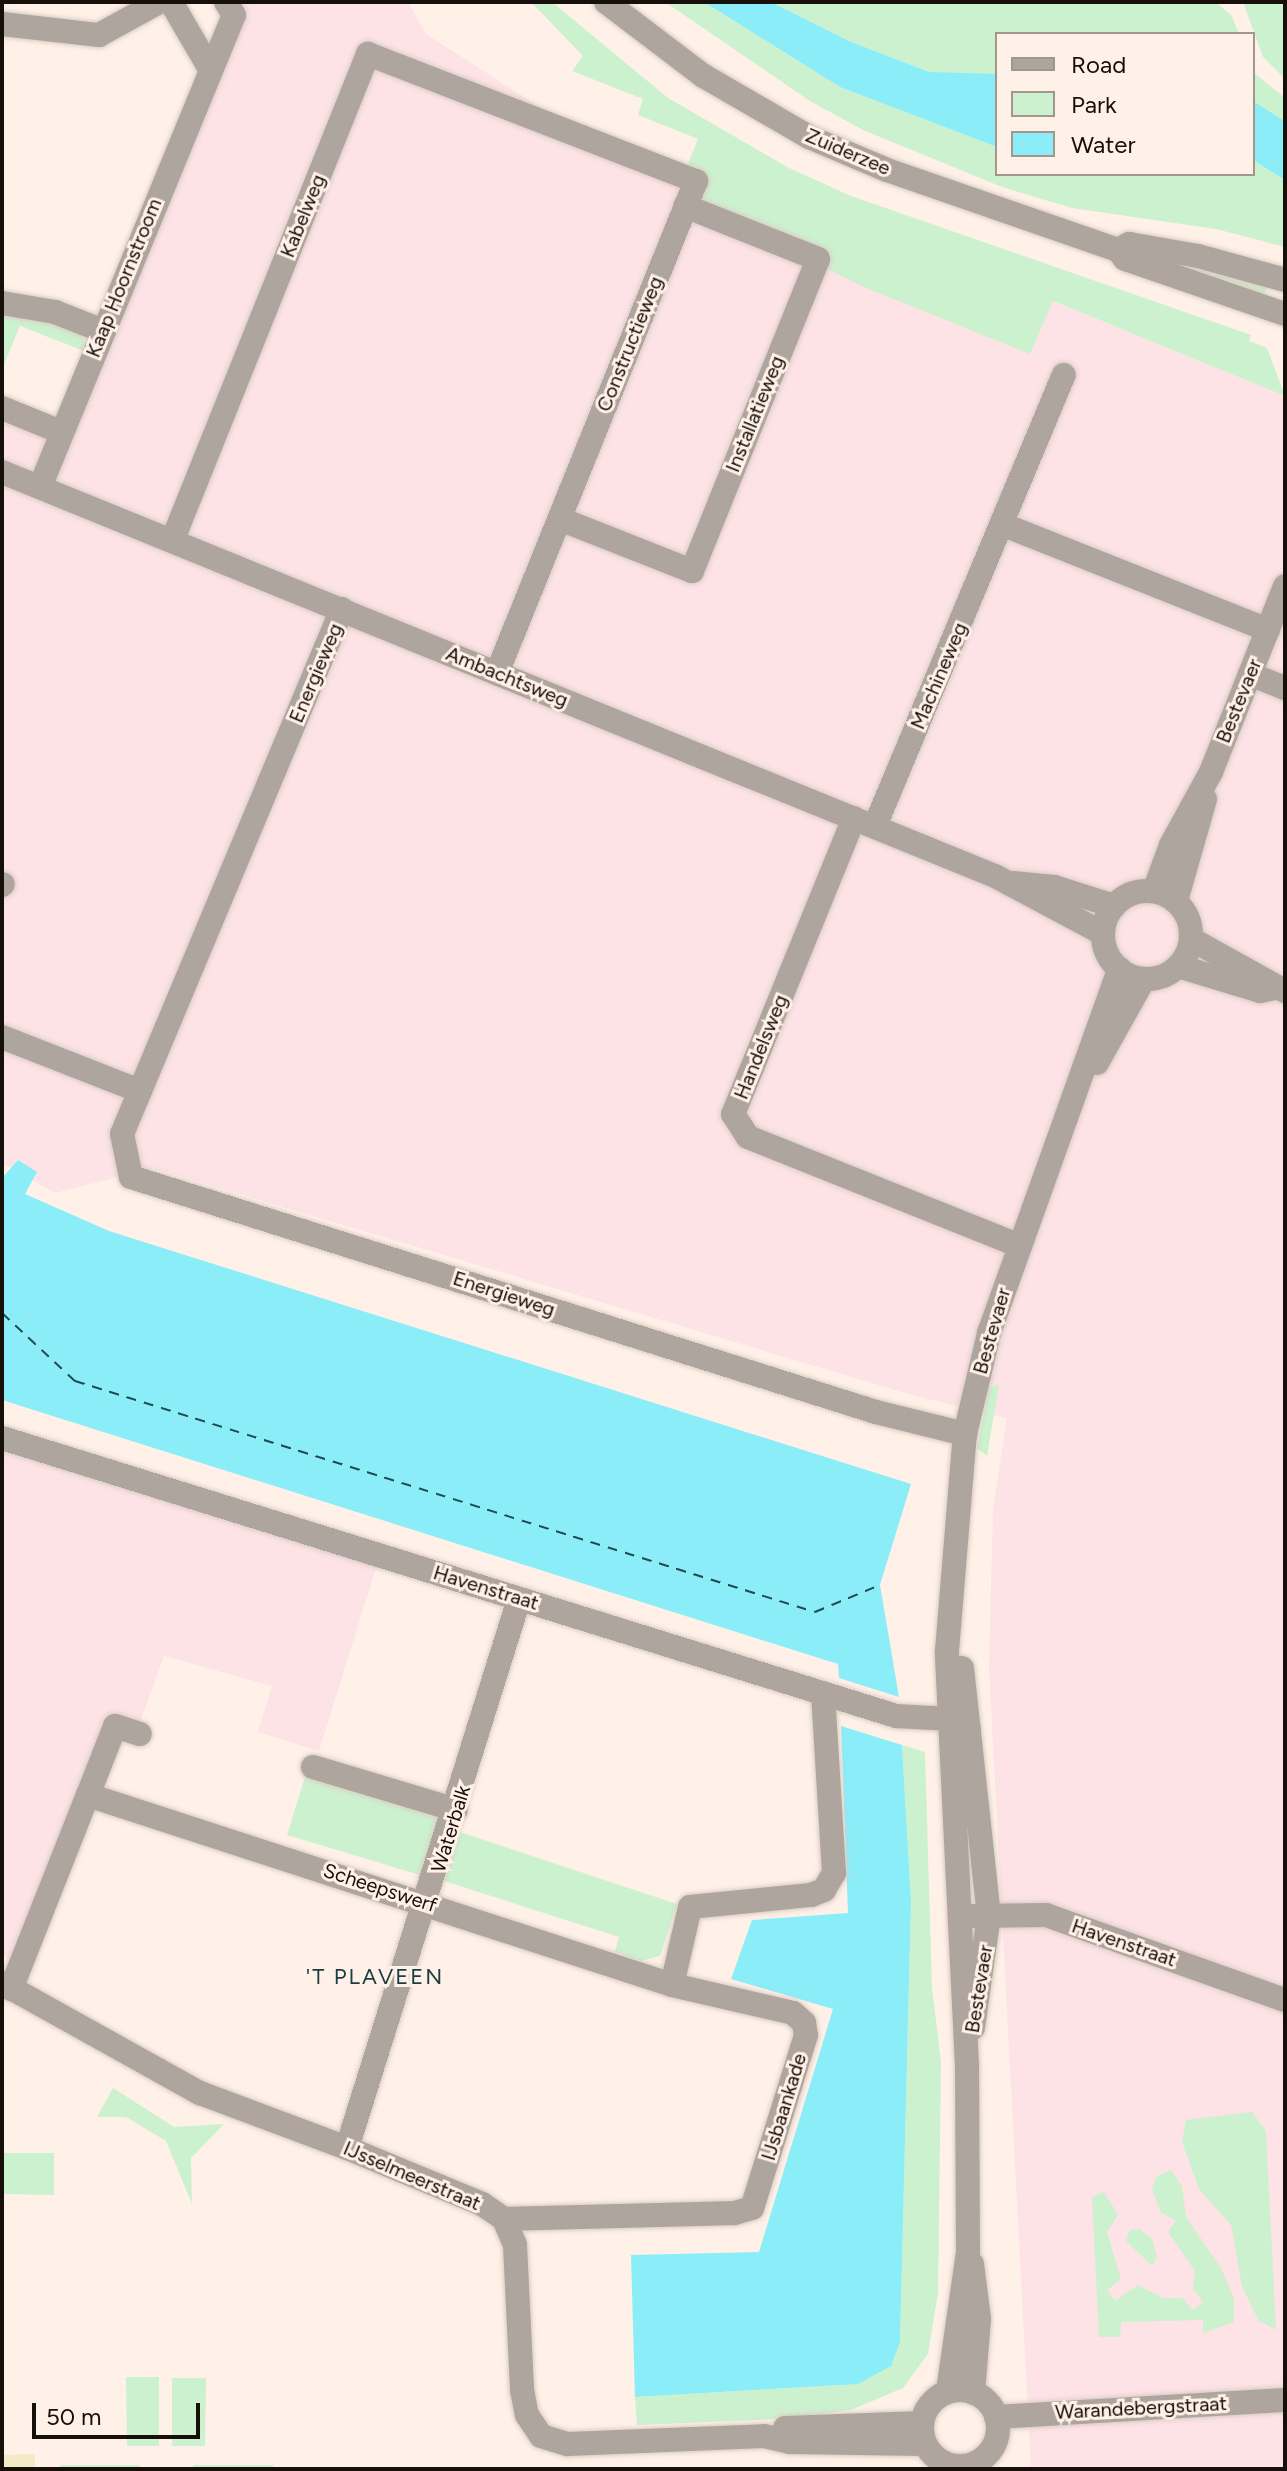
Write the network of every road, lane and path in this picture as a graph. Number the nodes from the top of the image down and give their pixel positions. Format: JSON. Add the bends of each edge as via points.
{"nodes":[{"id":1,"x":159,"y":2,"type":"edge"},
{"id":2,"x":171,"y":2,"type":"edge"},
{"id":3,"x":226,"y":2,"type":"edge"},
{"id":4,"x":606,"y":2,"type":"edge"},
{"id":5,"x":2,"y":24,"type":"edge"},
{"id":6,"x":210,"y":69,"type":"junction"},
{"id":7,"x":529,"y":117,"type":"joint"},
{"id":8,"x":685,"y":206,"type":"junction"},
{"id":9,"x":1118,"y":250,"type":"junction"},
{"id":10,"x":1285,"y":280,"type":"edge"},
{"id":11,"x":2,"y":303,"type":"edge"},
{"id":12,"x":1285,"y":314,"type":"edge"},
{"id":13,"x":103,"y":331,"type":"junction"},
{"id":14,"x":1064,"y":375,"type":"dead end"},
{"id":15,"x":2,"y":408,"type":"edge"},
{"id":16,"x":61,"y":432,"type":"junction"},
{"id":17,"x":2,"y":472,"type":"edge"},
{"id":18,"x":40,"y":487,"type":"junction"},
{"id":19,"x":560,"y":519,"type":"junction"},
{"id":20,"x":1004,"y":525,"type":"junction"},
{"id":21,"x":173,"y":539,"type":"junction"},
{"id":22,"x":1285,"y":586,"type":"edge"},
{"id":23,"x":342,"y":609,"type":"junction"},
{"id":24,"x":1268,"y":630,"type":"junction"},
{"id":25,"x":497,"y":673,"type":"junction"},
{"id":26,"x":1250,"y":674,"type":"junction"},
{"id":27,"x":1285,"y":688,"type":"edge"},
{"id":28,"x":865,"y":822,"type":"junction"},
{"id":29,"x":1011,"y":883,"type":"junction"},
{"id":30,"x":1165,"y":896,"type":"junction"},
{"id":31,"x":1114,"y":906,"type":"junction"},
{"id":32,"x":1102,"y":933,"type":"junction"},
{"id":33,"x":1191,"y":939,"type":"junction"},
{"id":34,"x":1178,"y":966,"type":"junction"},
{"id":35,"x":1119,"y":969,"type":"junction"},
{"id":36,"x":1144,"y":979,"type":"junction"},
{"id":37,"x":1280,"y":989,"type":"edge"},
{"id":38,"x":2,"y":1037,"type":"edge"},
{"id":39,"x":140,"y":1091,"type":"junction"},
{"id":40,"x":1077,"y":1096,"type":"junction"},
{"id":41,"x":1018,"y":1245,"type":"junction"},
{"id":42,"x":965,"y":1434,"type":"junction"},
{"id":43,"x":2,"y":1438,"type":"edge"},
{"id":44,"x":519,"y":1599,"type":"junction"},
{"id":45,"x":823,"y":1693,"type":"junction"},
{"id":46,"x":960,"y":1725,"type":"junction"},
{"id":47,"x":140,"y":1734,"type":"dead end"},
{"id":48,"x":313,"y":1767,"type":"dead end"},
{"id":49,"x":88,"y":1795,"type":"junction"},
{"id":50,"x":456,"y":1810,"type":"junction"},
{"id":51,"x":427,"y":1904,"type":"junction"},
{"id":52,"x":989,"y":1915,"type":"junction"},
{"id":53,"x":958,"y":1917,"type":"junction"},
{"id":54,"x":672,"y":1985,"type":"junction"},
{"id":55,"x":6,"y":1986,"type":"edge"},
{"id":56,"x":1285,"y":2000,"type":"edge"},
{"id":57,"x":967,"y":2066,"type":"junction"},
{"id":58,"x":347,"y":2148,"type":"junction"},
{"id":59,"x":504,"y":2219,"type":"junction"},
{"id":60,"x":968,"y":2253,"type":"junction"},
{"id":61,"x":948,"y":2391,"type":"junction"},
{"id":62,"x":973,"y":2393,"type":"junction"},
{"id":63,"x":1285,"y":2400,"type":"edge"},
{"id":64,"x":996,"y":2417,"type":"junction"},
{"id":65,"x":924,"y":2434,"type":"junction"},
{"id":66,"x":980,"y":2465,"type":"edge"},
{"id":67,"x":952,"y":2468,"type":"edge"}],
"edges":[{"from":1,"to":5,"type":"street","via":[[99,35]]},
{"from":2,"to":6,"type":"street"},
{"from":3,"to":6,"type":"street","name":"Kaap Hoornstroom","via":[[234,15]]},
{"from":4,"to":9,"type":"street","name":"Zuiderzee","via":[[702,75],[809,137],[887,170]]},
{"from":6,"to":13,"type":"street","name":"Kaap Hoornstroom"},
{"from":7,"to":8,"type":"street","name":"Constructieweg","via":[[696,181]]},
{"from":7,"to":21,"type":"street","name":"Kabelweg","via":[[368,54]]},
{"from":8,"to":19,"type":"street","name":"Constructieweg"},
{"from":8,"to":19,"type":"street","name":"Installatieweg","via":[[818,259],[692,571]]},
{"from":9,"to":10,"type":"street","name":"Zuiderzee","via":[[1129,244],[1198,256]]},
{"from":9,"to":12,"type":"street","name":"Zuiderzee","via":[[1125,259]]},
{"from":11,"to":13,"type":"street","via":[[55,312]]},
{"from":13,"to":16,"type":"street","name":"Kaap Hoornstroom"},
{"from":14,"to":20,"type":"street","name":"Machineweg"},
{"from":15,"to":16,"type":"street"},
{"from":16,"to":18,"type":"street","name":"Kaap Hoornstroom"},
{"from":17,"to":18,"type":"street","name":"Ambachtsweg"},
{"from":18,"to":21,"type":"street","name":"Ambachtsweg"},
{"from":19,"to":25,"type":"street","name":"Constructieweg"},
{"from":20,"to":24,"type":"street"},
{"from":20,"to":28,"type":"street","name":"Machineweg"},
{"from":21,"to":23,"type":"street","name":"Ambachtsweg"},
{"from":22,"to":24,"type":"street","name":"Bestevaer"},
{"from":23,"to":25,"type":"street","name":"Ambachtsweg"},
{"from":23,"to":39,"type":"street","name":"Energieweg"},
{"from":24,"to":26,"type":"street","name":"Bestevaer"},
{"from":25,"to":28,"type":"street","name":"Ambachtsweg"},
{"from":26,"to":27,"type":"street"},
{"from":26,"to":30,"type":"street","name":"Bestevaer","via":[[1211,772],[1171,845]]},
{"from":28,"to":29,"type":"street","name":"Ambachtsweg"},
{"from":28,"to":41,"type":"street","name":"Handelsweg","via":[[733,1114],[748,1137]]},
{"from":29,"to":31,"type":"street","name":"Ambachtsweg","via":[[1054,887]]},
{"from":29,"to":32,"type":"street","name":"Ambachtsweg"},
{"from":30,"to":31,"type":"street","via":[[1130,894]]},
{"from":30,"to":33,"type":"street","via":[[1190,925]]},
{"from":31,"to":32,"type":"street"},
{"from":32,"to":35,"type":"street","via":[[1104,947]]},
{"from":33,"to":34,"type":"street"},
{"from":33,"to":37,"type":"street","via":[[1264,975]]},
{"from":34,"to":36,"type":"street","via":[[1161,977]]},
{"from":34,"to":37,"type":"street","via":[[1260,991]]},
{"from":35,"to":36,"type":"street"},
{"from":35,"to":40,"type":"street","name":"Bestevaer"},
{"from":36,"to":40,"type":"street","name":"Bestevaer"},
{"from":38,"to":39,"type":"street"},
{"from":39,"to":42,"type":"street","name":"Energieweg","via":[[120,1144],[131,1177],[876,1412]]},
{"from":40,"to":41,"type":"street","name":"Bestevaer"},
{"from":41,"to":42,"type":"street","name":"Bestevaer"},
{"from":42,"to":46,"type":"street","name":"Bestevaer","via":[[951,1578]]},
{"from":43,"to":44,"type":"street","name":"Havenstraat"},
{"from":44,"to":45,"type":"street","name":"Havenstraat"},
{"from":44,"to":50,"type":"street","name":"Waterbalk"},
{"from":45,"to":46,"type":"street","name":"Havenstraat","via":[[896,1716]]},
{"from":45,"to":54,"type":"street","via":[[834,1873],[824,1890],[811,1895],[690,1907]]},
{"from":46,"to":52,"type":"street","name":"Bestevaer"},
{"from":46,"to":53,"type":"street","name":"Bestevaer"},
{"from":47,"to":49,"type":"street","via":[[115,1726]]},
{"from":48,"to":50,"type":"street"},
{"from":49,"to":51,"type":"street","name":"Scheepswerf"},
{"from":49,"to":55,"type":"street"},
{"from":50,"to":51,"type":"street","name":"Waterbalk"},
{"from":51,"to":54,"type":"street","name":"Scheepswerf"},
{"from":51,"to":58,"type":"street","name":"Waterbalk"},
{"from":52,"to":53,"type":"street","name":"Havenstraat"},
{"from":52,"to":56,"type":"street","name":"Havenstraat","via":[[1046,1915]]},
{"from":52,"to":57,"type":"street","name":"Bestevaer"},
{"from":53,"to":57,"type":"street","name":"Bestevaer"},
{"from":54,"to":59,"type":"street","name":"IJsbaankade","via":[[793,2013],[804,2023],[806,2035],[752,2208],[734,2213]]},
{"from":55,"to":58,"type":"street","name":"IJsselmeerstraat","via":[[200,2093]]},
{"from":57,"to":60,"type":"street","name":"Bestevaer"},
{"from":58,"to":59,"type":"street","name":"IJsselmeerstraat","via":[[482,2204]]},
{"from":59,"to":65,"type":"street","name":"IJsselmeerstraat","via":[[515,2245],[522,2390],[527,2415],[541,2436],[568,2444],[764,2436],[790,2428]]},
{"from":60,"to":61,"type":"street","name":"Bestevaer"},
{"from":60,"to":62,"type":"street","name":"Bestevaer","via":[[977,2280],[979,2319]]},
{"from":61,"to":62,"type":"street"},
{"from":61,"to":65,"type":"street","via":[[933,2400]]},
{"from":62,"to":64,"type":"street"},
{"from":63,"to":64,"type":"street","name":"Warandebergstraat"},
{"from":64,"to":66,"type":"street","via":[[995,2442]]},
{"from":65,"to":67,"type":"street","via":[[937,2460]]},
{"from":66,"to":67,"type":"street"}]}
